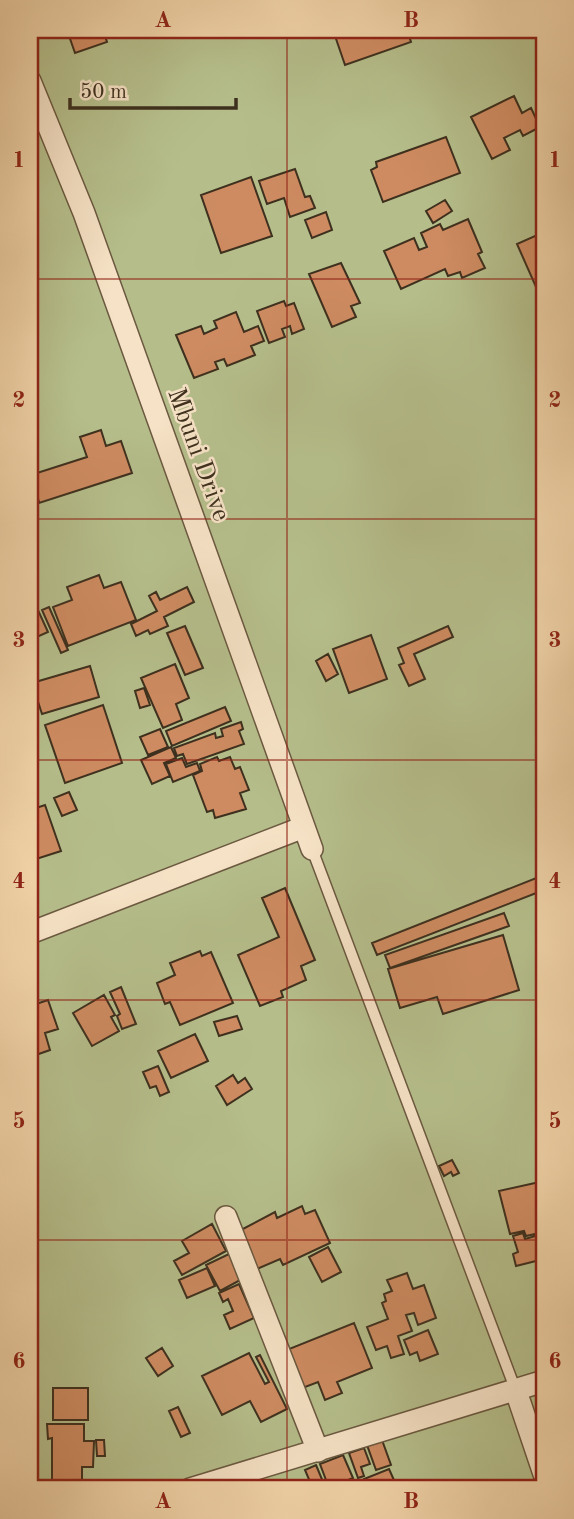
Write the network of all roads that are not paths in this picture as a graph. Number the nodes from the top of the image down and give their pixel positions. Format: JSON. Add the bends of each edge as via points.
{"nodes":[{"id":1,"x":30,"y":81,"type":"edge"},
{"id":2,"x":304,"y":827,"type":"junction"},
{"id":3,"x":312,"y":849,"type":"joint"},
{"id":4,"x":30,"y":933,"type":"edge"},
{"id":5,"x":226,"y":1217,"type":"dead end"},
{"id":6,"x":544,"y":1381,"type":"edge"},
{"id":7,"x":516,"y":1391,"type":"junction"},
{"id":8,"x":318,"y":1451,"type":"junction"},
{"id":9,"x":544,"y":1474,"type":"edge"},
{"id":10,"x":190,"y":1489,"type":"edge"}],
"edges":[{"from":1,"to":2,"type":"street","name":"Mbuni Drive","via":[[84,213]]},
{"from":2,"to":3,"type":"street","name":"Mbuni Drive"},
{"from":2,"to":4,"type":"street"},
{"from":3,"to":7,"type":"lane"},
{"from":5,"to":8,"type":"street"},
{"from":6,"to":7,"type":"street"},
{"from":7,"to":8,"type":"street"},
{"from":7,"to":9,"type":"street"},
{"from":8,"to":10,"type":"street"}]}
